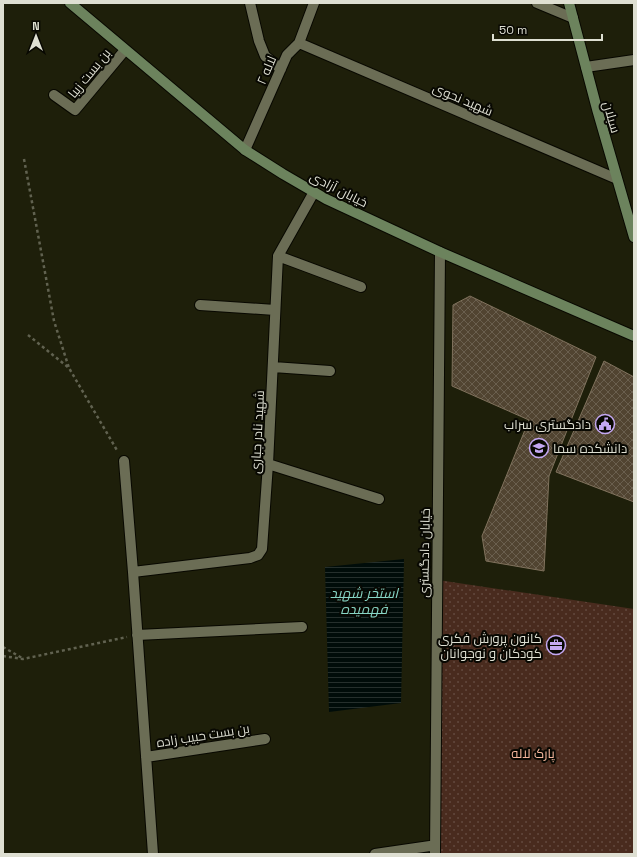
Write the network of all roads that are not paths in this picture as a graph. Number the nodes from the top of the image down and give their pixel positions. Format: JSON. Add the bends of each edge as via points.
{"nodes":[{"id":1,"x":70,"y":3,"type":"edge"},
{"id":2,"x":250,"y":3,"type":"edge"},
{"id":3,"x":314,"y":3,"type":"edge"},
{"id":4,"x":537,"y":3,"type":"edge"},
{"id":5,"x":569,"y":3,"type":"edge"},
{"id":6,"x":573,"y":18,"type":"junction"},
{"id":7,"x":299,"y":43,"type":"junction"},
{"id":8,"x":125,"y":50,"type":"junction"},
{"id":9,"x":634,"y":60,"type":"edge"},
{"id":10,"x":586,"y":67,"type":"junction"},
{"id":11,"x":282,"y":69,"type":"junction"},
{"id":12,"x":54,"y":94,"type":"dead end"},
{"id":13,"x":246,"y":150,"type":"junction"},
{"id":14,"x":617,"y":179,"type":"junction"},
{"id":15,"x":314,"y":192,"type":"junction"},
{"id":16,"x":634,"y":236,"type":"edge"},
{"id":17,"x":440,"y":252,"type":"junction"},
{"id":18,"x":278,"y":256,"type":"junction"},
{"id":19,"x":361,"y":287,"type":"dead end"},
{"id":20,"x":200,"y":305,"type":"dead end"},
{"id":21,"x":275,"y":310,"type":"junction"},
{"id":22,"x":634,"y":336,"type":"edge"},
{"id":23,"x":273,"y":367,"type":"junction"},
{"id":24,"x":330,"y":371,"type":"dead end"},
{"id":25,"x":124,"y":461,"type":"road end"},
{"id":26,"x":268,"y":464,"type":"junction"},
{"id":27,"x":379,"y":499,"type":"dead end"},
{"id":28,"x":133,"y":572,"type":"junction"},
{"id":29,"x":302,"y":627,"type":"dead end"},
{"id":30,"x":137,"y":635,"type":"junction"},
{"id":31,"x":265,"y":739,"type":"dead end"},
{"id":32,"x":146,"y":757,"type":"junction"},
{"id":33,"x":432,"y":850,"type":"edge"},
{"id":34,"x":153,"y":854,"type":"edge"},
{"id":35,"x":375,"y":854,"type":"edge"}],
"edges":[{"from":1,"to":8,"type":"main road","name":"خیابان آزادی"},
{"from":2,"to":11,"type":"street","via":[[265,56]]},
{"from":3,"to":7,"type":"street","name":"لاله ۲"},
{"from":4,"to":6,"type":"street"},
{"from":5,"to":6,"type":"main road","name":"سبلان"},
{"from":6,"to":10,"type":"main road","name":"سبلان"},
{"from":7,"to":11,"type":"street","name":"لاله ۲","via":[[287,55]]},
{"from":7,"to":14,"type":"street","name":"شهید نحوی"},
{"from":8,"to":12,"type":"street","name":"بن بست زیبا","via":[[75,110]]},
{"from":8,"to":13,"type":"main road","name":"خیابان آزادی"},
{"from":9,"to":10,"type":"street"},
{"from":10,"to":14,"type":"main road","name":"سبلان"},
{"from":11,"to":13,"type":"street","name":"لاله ۲"},
{"from":13,"to":15,"type":"main road","name":"خیابان آزادی"},
{"from":14,"to":16,"type":"main road","name":"سبلان"},
{"from":15,"to":17,"type":"main road","name":"خیابان آزادی"},
{"from":15,"to":18,"type":"street","name":"شهید نادر جباری"},
{"from":17,"to":22,"type":"main road","name":"خیابان آزادی"},
{"from":17,"to":33,"type":"street","name":"خیابان دادگستری"},
{"from":18,"to":19,"type":"street"},
{"from":18,"to":21,"type":"street","name":"شهید نادر جباری"},
{"from":20,"to":21,"type":"street"},
{"from":21,"to":23,"type":"street","name":"شهید نادر جباری"},
{"from":23,"to":24,"type":"street"},
{"from":23,"to":26,"type":"street","name":"شهید نادر جباری"},
{"from":25,"to":28,"type":"street"},
{"from":26,"to":27,"type":"street"},
{"from":26,"to":28,"type":"street","name":"شهید نادر جباری","via":[[262,548],[258,555]]},
{"from":28,"to":30,"type":"street"},
{"from":29,"to":30,"type":"street"},
{"from":30,"to":32,"type":"street"},
{"from":31,"to":32,"type":"street","name":"بن بست حبیب زاده"},
{"from":32,"to":34,"type":"street"},
{"from":33,"to":35,"type":"street"}]}
